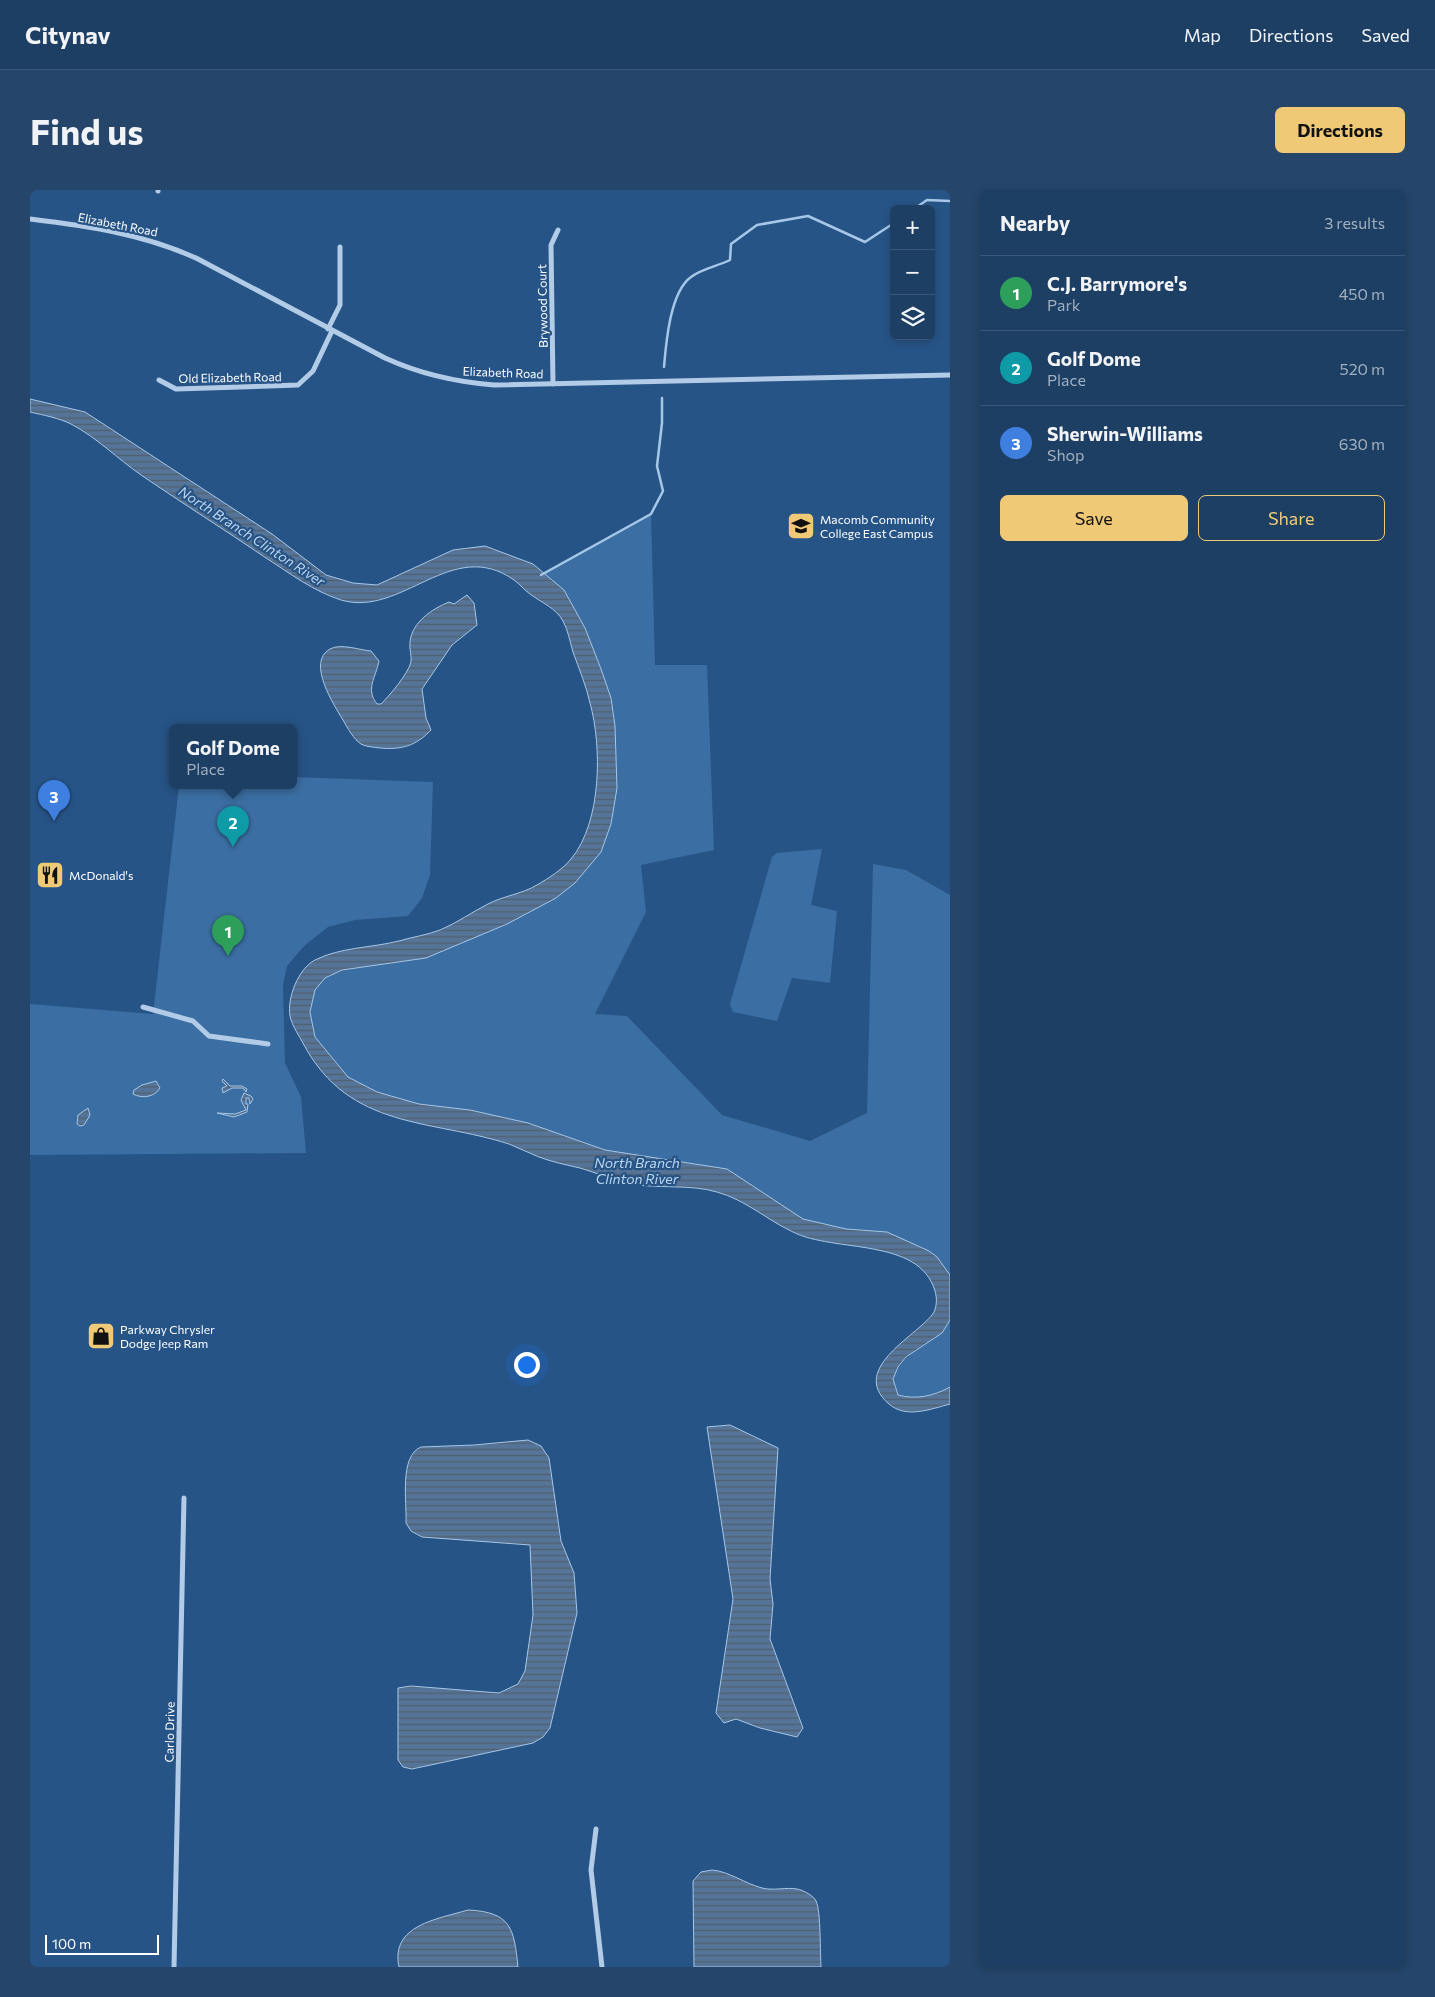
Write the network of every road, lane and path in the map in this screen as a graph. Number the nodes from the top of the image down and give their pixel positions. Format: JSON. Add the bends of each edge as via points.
{"nodes":[{"id":1,"x":30,"y":219,"type":"edge"},
{"id":2,"x":558,"y":230,"type":"dead end"},
{"id":3,"x":340,"y":247,"type":"dead end"},
{"id":4,"x":330,"y":330,"type":"junction"},
{"id":5,"x":950,"y":375,"type":"edge"},
{"id":6,"x":159,"y":380,"type":"dead end"},
{"id":7,"x":553,"y":384,"type":"junction"},
{"id":8,"x":143,"y":1007,"type":"dead end"},
{"id":9,"x":268,"y":1044,"type":"dead end"},
{"id":10,"x":184,"y":1498,"type":"dead end"},
{"id":11,"x":596,"y":1829,"type":"dead end"},
{"id":12,"x":174,"y":1967,"type":"edge"},
{"id":13,"x":602,"y":1967,"type":"edge"}],
"edges":[{"from":1,"to":4,"type":"street","name":"Elizabeth Road","via":[[129,234],[168,246],[198,258]]},
{"from":2,"to":7,"type":"street","name":"Brywood Court","via":[[551,245]]},
{"from":3,"to":4,"type":"street","name":"Old Elizabeth Road","via":[[340,305]]},
{"from":4,"to":6,"type":"street","name":"Old Elizabeth Road","via":[[313,371],[298,385],[176,389]]},
{"from":4,"to":7,"type":"street","name":"Elizabeth Road","via":[[393,362],[437,377],[494,385]]},
{"from":5,"to":7,"type":"street","name":"Elizabeth Road"},
{"from":8,"to":9,"type":"street","via":[[193,1021],[214,1038]]},
{"from":10,"to":12,"type":"street","name":"Carlo Drive"},
{"from":11,"to":13,"type":"street","via":[[591,1870]]}]}
